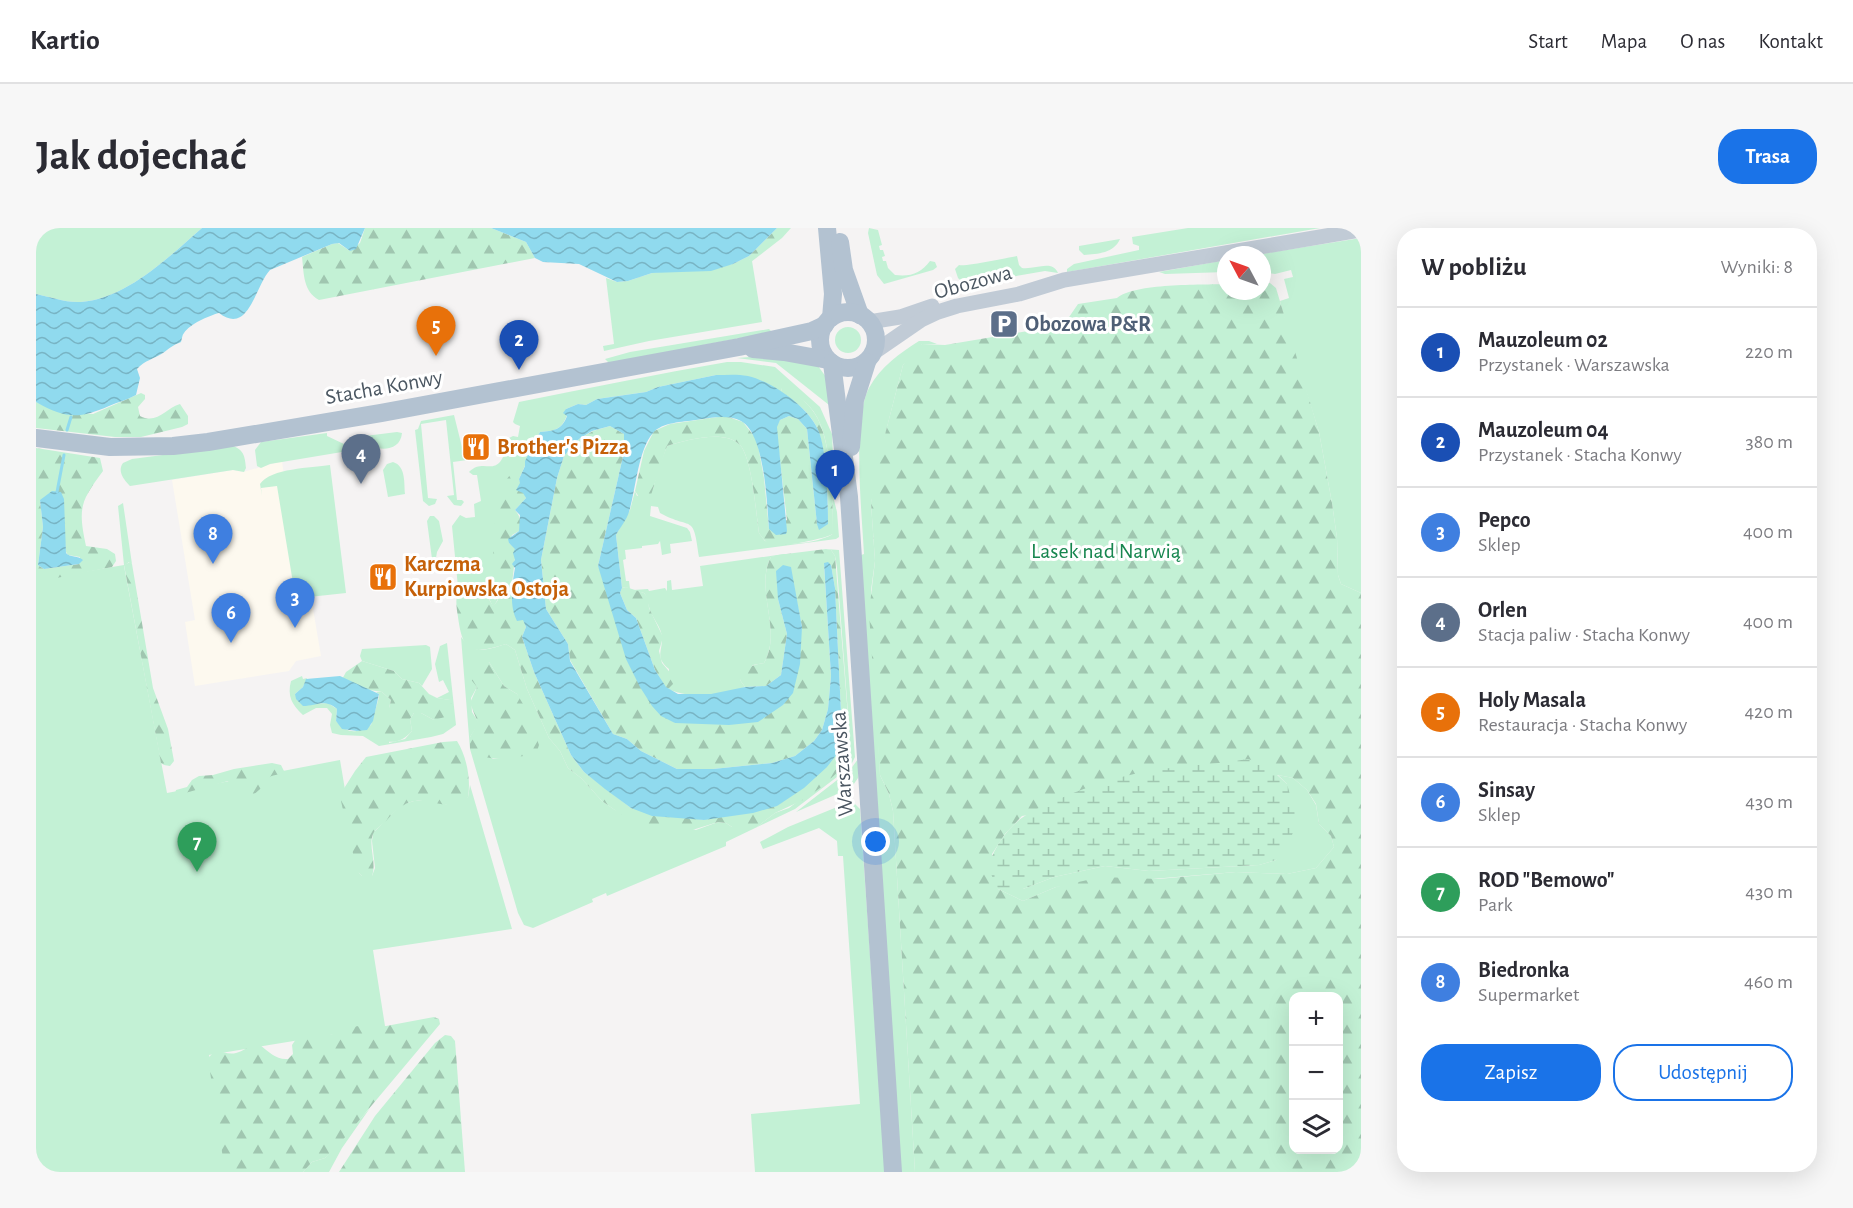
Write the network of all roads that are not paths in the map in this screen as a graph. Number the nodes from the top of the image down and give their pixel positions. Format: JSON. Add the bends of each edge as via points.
{"nodes":[{"id":1,"x":827,"y":228,"type":"edge"},
{"id":2,"x":838,"y":228,"type":"edge"},
{"id":3,"x":1361,"y":230,"type":"edge"},
{"id":4,"x":1058,"y":281,"type":"junction"},
{"id":5,"x":865,"y":318,"type":"junction"},
{"id":6,"x":828,"y":322,"type":"junction"},
{"id":7,"x":739,"y":347,"type":"junction"},
{"id":8,"x":870,"y":357,"type":"junction"},
{"id":9,"x":830,"y":362,"type":"junction"},
{"id":10,"x":36,"y":438,"type":"edge"},
{"id":11,"x":849,"y":497,"type":"junction"},
{"id":12,"x":893,"y":1172,"type":"edge"}],
"edges":[{"from":1,"to":6,"type":"main road","via":[[833,294]]},
{"from":2,"to":5,"type":"main road","via":[[844,270]]},
{"from":3,"to":4,"type":"street","name":"Obozowa"},
{"from":4,"to":5,"type":"street","name":"Obozowa","via":[[1019,283],[969,293],[900,317]]},
{"from":4,"to":8,"type":"street","name":"Obozowa","via":[[938,312]]},
{"from":5,"to":6,"type":"main road","via":[[847,312]]},
{"from":5,"to":8,"type":"main road","via":[[875,331]]},
{"from":6,"to":7,"type":"main road","name":"Stacha Konwy","via":[[812,331]]},
{"from":6,"to":9,"type":"main road","via":[[821,334],[821,344]]},
{"from":7,"to":9,"type":"main road","name":"Stacha Konwy"},
{"from":7,"to":10,"type":"main road","name":"Stacha Konwy","via":[[208,442],[110,447]]},
{"from":8,"to":9,"type":"main road","via":[[851,368]]},
{"from":8,"to":11,"type":"main road","name":"Warszawska","via":[[853,410]]},
{"from":9,"to":11,"type":"main road","name":"Warszawska"},
{"from":11,"to":12,"type":"main road","name":"Warszawska"}]}
